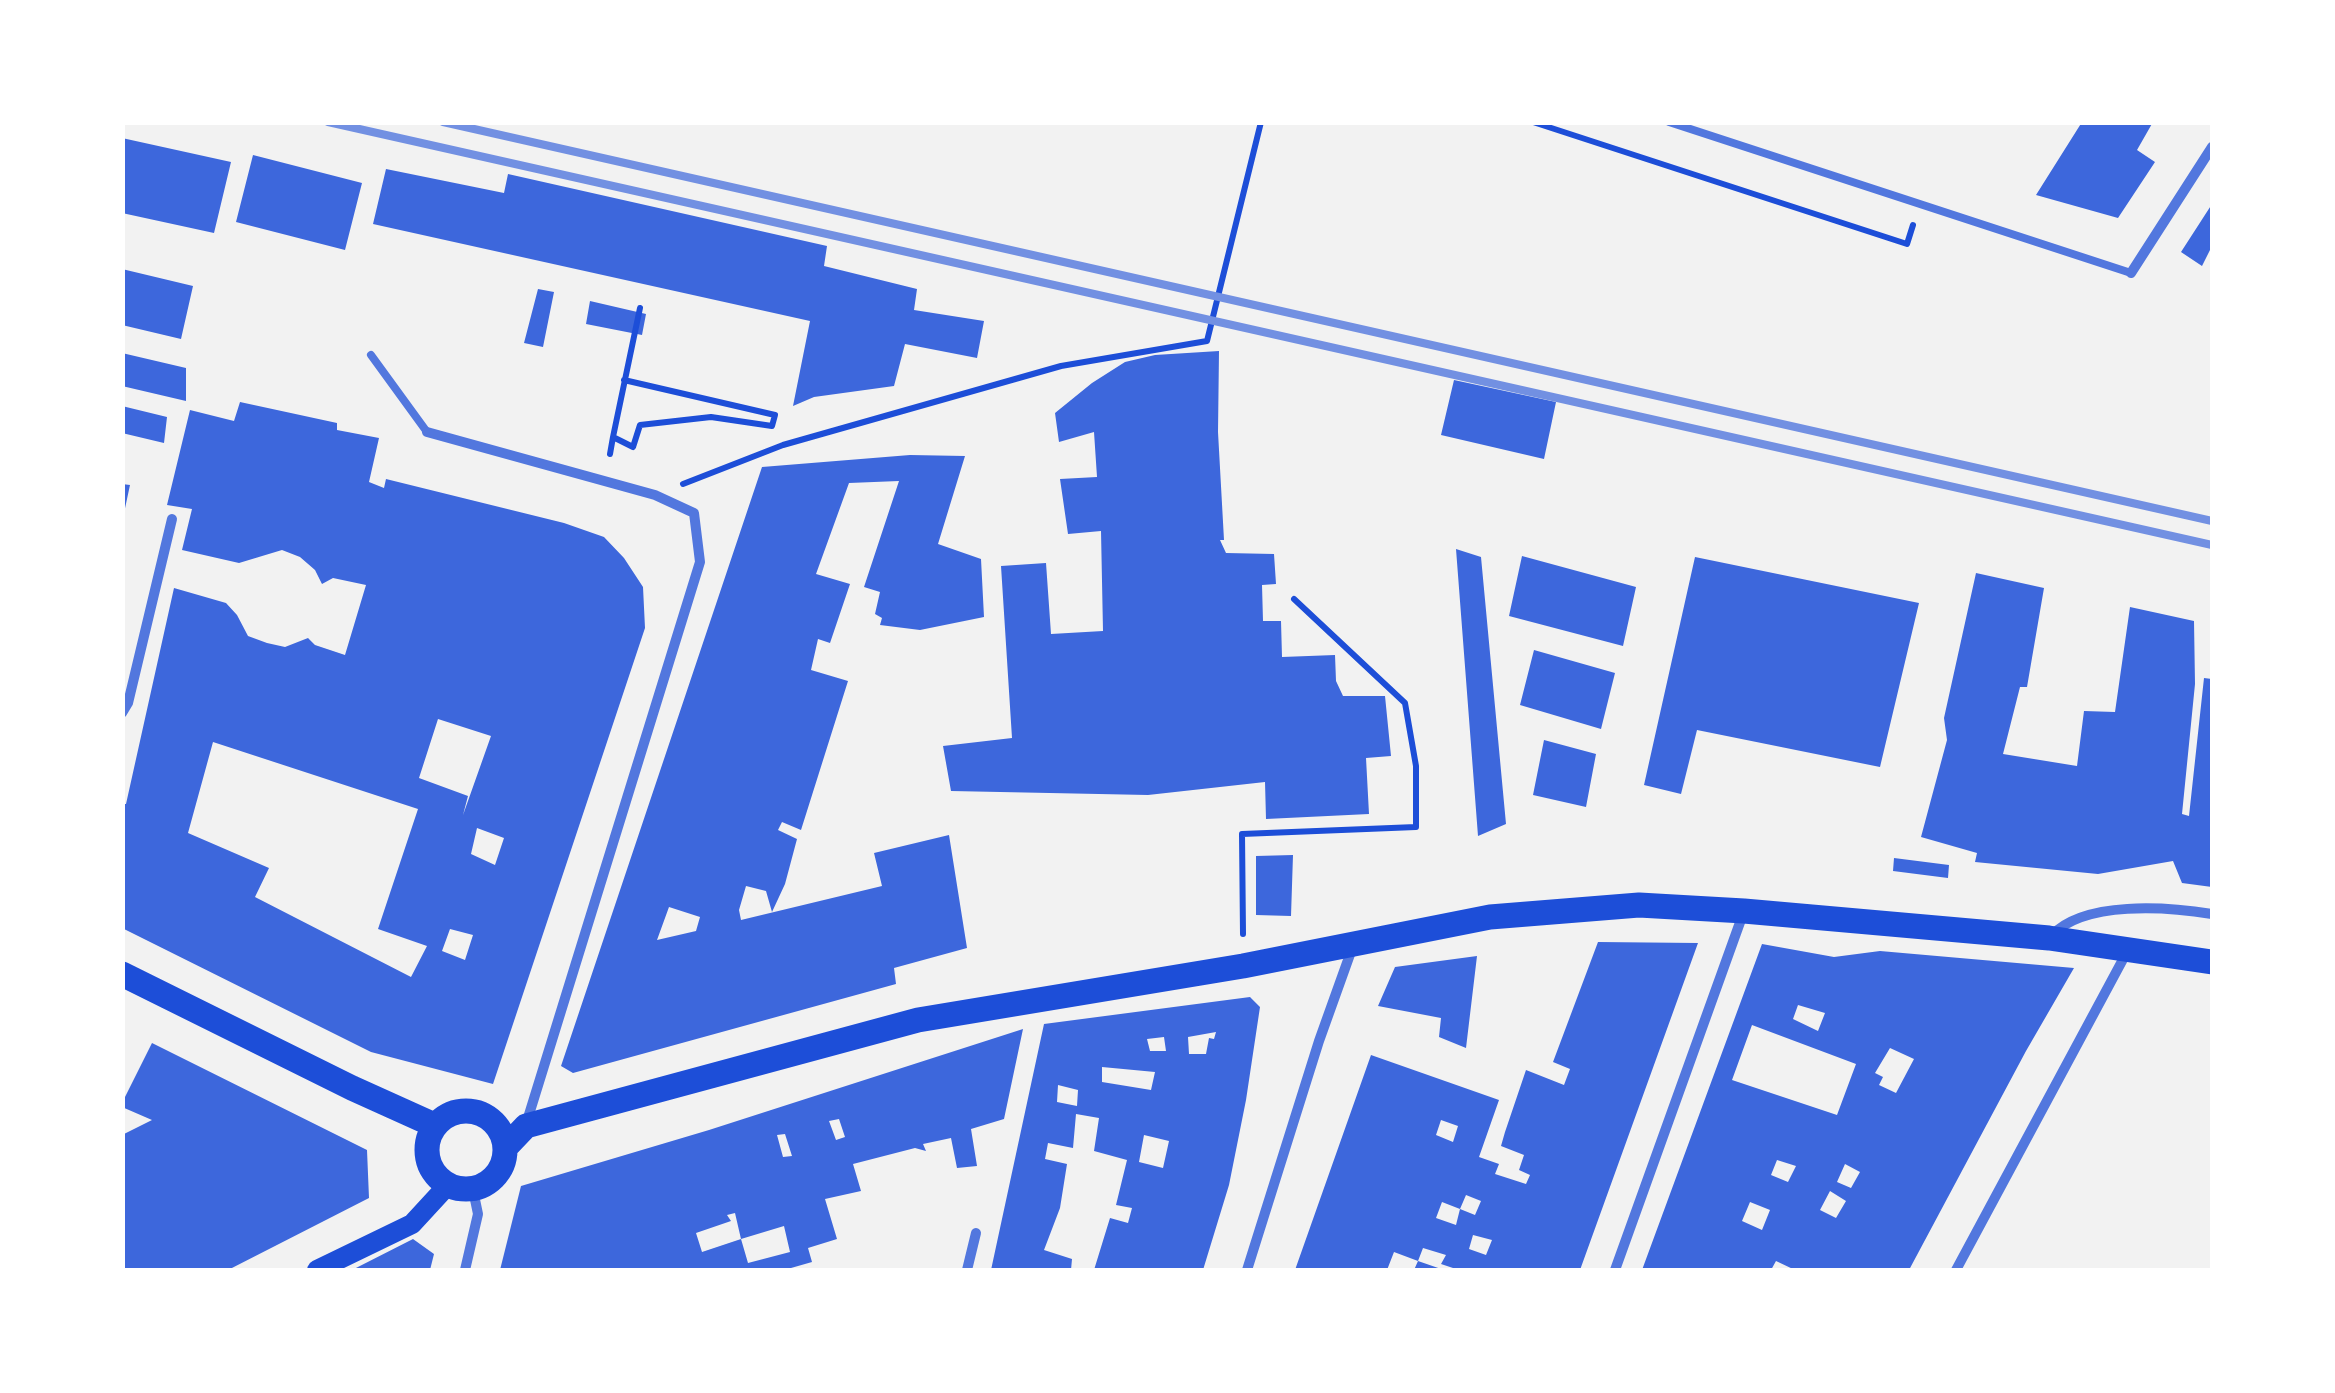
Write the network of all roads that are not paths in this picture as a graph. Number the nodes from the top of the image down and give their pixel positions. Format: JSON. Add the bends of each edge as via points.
{"nodes":[{"id":1,"x":1668,"y":122,"type":"edge"},
{"id":2,"x":2212,"y":147,"type":"edge"},
{"id":3,"x":2131,"y":274,"type":"joint"},
{"id":4,"x":372,"y":356,"type":"dead end"},
{"id":5,"x":428,"y":432,"type":"joint"},
{"id":6,"x":172,"y":519,"type":"dead end"},
{"id":7,"x":122,"y":713,"type":"edge"},
{"id":8,"x":1744,"y":911,"type":"junction"},
{"id":9,"x":2212,"y":914,"type":"edge"},
{"id":10,"x":2049,"y":938,"type":"junction"},
{"id":11,"x":1353,"y":945,"type":"junction"},
{"id":12,"x":2128,"y":950,"type":"junction"},
{"id":13,"x":2212,"y":962,"type":"edge"},
{"id":14,"x":122,"y":974,"type":"edge"},
{"id":15,"x":434,"y":1125,"type":"junction"},
{"id":16,"x":526,"y":1126,"type":"junction"},
{"id":17,"x":506,"y":1147,"type":"junction"},
{"id":18,"x":460,"y":1188,"type":"junction"},
{"id":19,"x":976,"y":1233,"type":"dead end"},
{"id":20,"x":317,"y":1270,"type":"edge"},
{"id":21,"x":465,"y":1270,"type":"edge"},
{"id":22,"x":967,"y":1270,"type":"edge"},
{"id":23,"x":1247,"y":1270,"type":"edge"},
{"id":24,"x":1615,"y":1270,"type":"edge"},
{"id":25,"x":1956,"y":1270,"type":"edge"}],
"edges":[{"from":1,"to":3,"type":"lane"},
{"from":2,"to":3,"type":"street"},
{"from":4,"to":5,"type":"lane"},
{"from":5,"to":16,"type":"street","via":[[655,495],[694,513],[700,562]]},
{"from":6,"to":7,"type":"street"},
{"from":8,"to":10,"type":"main road"},
{"from":8,"to":11,"type":"main road","via":[[1639,905],[1490,917]]},
{"from":8,"to":24,"type":"street"},
{"from":9,"to":10,"type":"street","via":[[2164,907],[2106,912],[2060,927]]},
{"from":10,"to":12,"type":"main road"},
{"from":11,"to":16,"type":"main road","via":[[918,1020]]},
{"from":11,"to":23,"type":"street"},
{"from":12,"to":13,"type":"main road"},
{"from":12,"to":25,"type":"street"},
{"from":14,"to":15,"type":"main road"},
{"from":15,"to":17,"type":"main road","via":[[456,1112],[476,1112],[494,1122]]},
{"from":15,"to":18,"type":"main road","via":[[426,1147],[430,1168]]},
{"from":16,"to":17,"type":"main road"},
{"from":17,"to":18,"type":"main road","via":[[492,1180]]},
{"from":18,"to":20,"type":"main road","via":[[412,1224]]},
{"from":18,"to":21,"type":"street","via":[[478,1214]]},
{"from":19,"to":22,"type":"street"}]}
